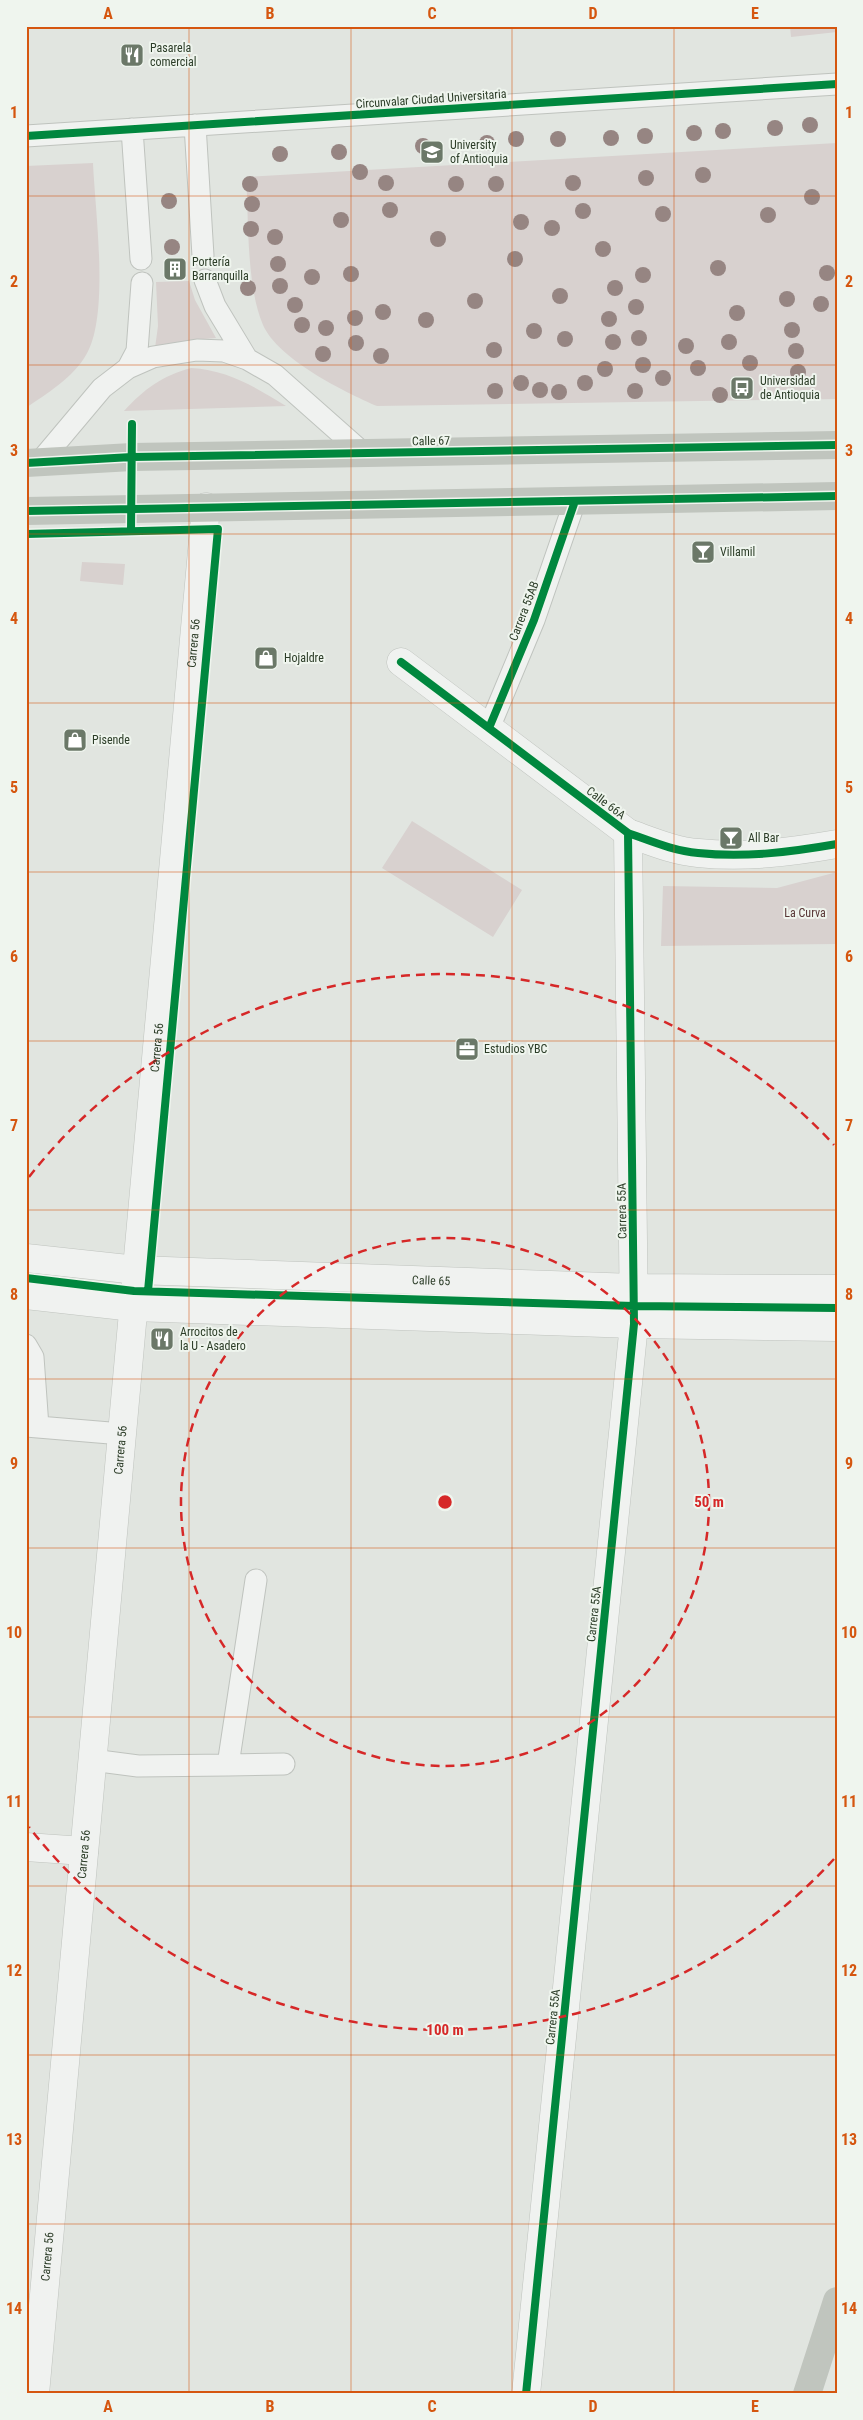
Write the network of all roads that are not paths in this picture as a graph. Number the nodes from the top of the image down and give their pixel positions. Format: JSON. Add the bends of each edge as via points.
{"nodes":[{"id":1,"x":837,"y":84,"type":"edge"},
{"id":2,"x":195,"y":126,"type":"junction"},
{"id":3,"x":132,"y":129,"type":"junction"},
{"id":4,"x":26,"y":136,"type":"edge"},
{"id":5,"x":203,"y":256,"type":"dead end"},
{"id":6,"x":141,"y":260,"type":"dead end"},
{"id":7,"x":205,"y":280,"type":"dead end"},
{"id":8,"x":142,"y":283,"type":"dead end"},
{"id":9,"x":247,"y":359,"type":"junction"},
{"id":10,"x":128,"y":368,"type":"junction"},
{"id":11,"x":837,"y":445,"type":"edge"},
{"id":12,"x":363,"y":453,"type":"junction"},
{"id":13,"x":33,"y":463,"type":"edge"},
{"id":14,"x":837,"y":496,"type":"edge"},
{"id":15,"x":575,"y":501,"type":"junction"},
{"id":16,"x":206,"y":507,"type":"junction"},
{"id":17,"x":26,"y":511,"type":"edge"},
{"id":18,"x":401,"y":662,"type":"dead end"},
{"id":19,"x":489,"y":728,"type":"junction"},
{"id":20,"x":628,"y":833,"type":"junction"},
{"id":21,"x":837,"y":844,"type":"edge"},
{"id":22,"x":26,"y":1258,"type":"edge"},
{"id":23,"x":137,"y":1270,"type":"junction"},
{"id":24,"x":634,"y":1288,"type":"junction"},
{"id":25,"x":837,"y":1289,"type":"edge"},
{"id":26,"x":26,"y":1295,"type":"edge"},
{"id":27,"x":133,"y":1307,"type":"junction"},
{"id":28,"x":634,"y":1324,"type":"junction"},
{"id":29,"x":837,"y":1327,"type":"edge"},
{"id":30,"x":26,"y":1345,"type":"edge"},
{"id":31,"x":32,"y":1426,"type":"edge"},
{"id":32,"x":122,"y":1434,"type":"junction"},
{"id":33,"x":256,"y":1580,"type":"dead end"},
{"id":34,"x":92,"y":1760,"type":"junction"},
{"id":35,"x":284,"y":1764,"type":"dead end"},
{"id":36,"x":228,"y":1765,"type":"junction"},
{"id":37,"x":26,"y":1847,"type":"edge"},
{"id":38,"x":84,"y":1851,"type":"junction"},
{"id":39,"x":837,"y":2301,"type":"edge"},
{"id":40,"x":35,"y":2394,"type":"edge"},
{"id":41,"x":526,"y":2394,"type":"edge"},
{"id":42,"x":807,"y":2394,"type":"edge"}],
"edges":[{"from":1,"to":2,"type":"lane","name":"Circunvalar Ciudad Universitaria"},
{"from":2,"to":3,"type":"lane","name":"Circunvalar Ciudad Universitaria"},
{"from":2,"to":5,"type":"lane"},
{"from":3,"to":4,"type":"lane","name":"Circunvalar Ciudad Universitaria"},
{"from":3,"to":6,"type":"lane"},
{"from":7,"to":9,"type":"lane","via":[[219,313]]},
{"from":8,"to":10,"type":"lane","via":[[137,352]]},
{"from":9,"to":10,"type":"lane","via":[[224,351],[198,350],[153,357]]},
{"from":9,"to":12,"type":"lane","via":[[275,375]]},
{"from":10,"to":13,"type":"lane","via":[[102,388]]},
{"from":11,"to":12,"type":"main road","name":"Calle 67"},
{"from":12,"to":13,"type":"main road","name":"Calle 67","via":[[132,457]]},
{"from":14,"to":15,"type":"main road"},
{"from":15,"to":16,"type":"main road"},
{"from":15,"to":19,"type":"lane","name":"Carrera 55AB","via":[[534,620]]},
{"from":16,"to":17,"type":"main road"},
{"from":16,"to":23,"type":"street","name":"Carrera 56"},
{"from":18,"to":19,"type":"street","name":"Calle 66A"},
{"from":19,"to":20,"type":"street","name":"Calle 66A"},
{"from":20,"to":21,"type":"street","name":"Calle 66A","via":[[663,846],[698,853],[790,852]]},
{"from":20,"to":24,"type":"street","name":"Carrera 55A"},
{"from":22,"to":23,"type":"street","name":"Calle 65"},
{"from":23,"to":24,"type":"street","name":"Calle 65"},
{"from":23,"to":27,"type":"street","name":"Carrera 56"},
{"from":24,"to":25,"type":"street","name":"Calle 65"},
{"from":24,"to":28,"type":"street","name":"Carrera 55A"},
{"from":26,"to":27,"type":"street"},
{"from":27,"to":28,"type":"street"},
{"from":27,"to":32,"type":"street","name":"Carrera 56"},
{"from":28,"to":29,"type":"street"},
{"from":28,"to":41,"type":"street","name":"Carrera 55A"},
{"from":30,"to":31,"type":"lane","via":[[33,1357]]},
{"from":31,"to":32,"type":"lane"},
{"from":32,"to":34,"type":"street","name":"Carrera 56"},
{"from":33,"to":36,"type":"lane"},
{"from":34,"to":36,"type":"lane","via":[[138,1766]]},
{"from":34,"to":38,"type":"street","name":"Carrera 56"},
{"from":35,"to":36,"type":"lane"},
{"from":37,"to":38,"type":"street"},
{"from":38,"to":40,"type":"street","name":"Carrera 56"},
{"from":39,"to":42,"type":"main road"}]}
